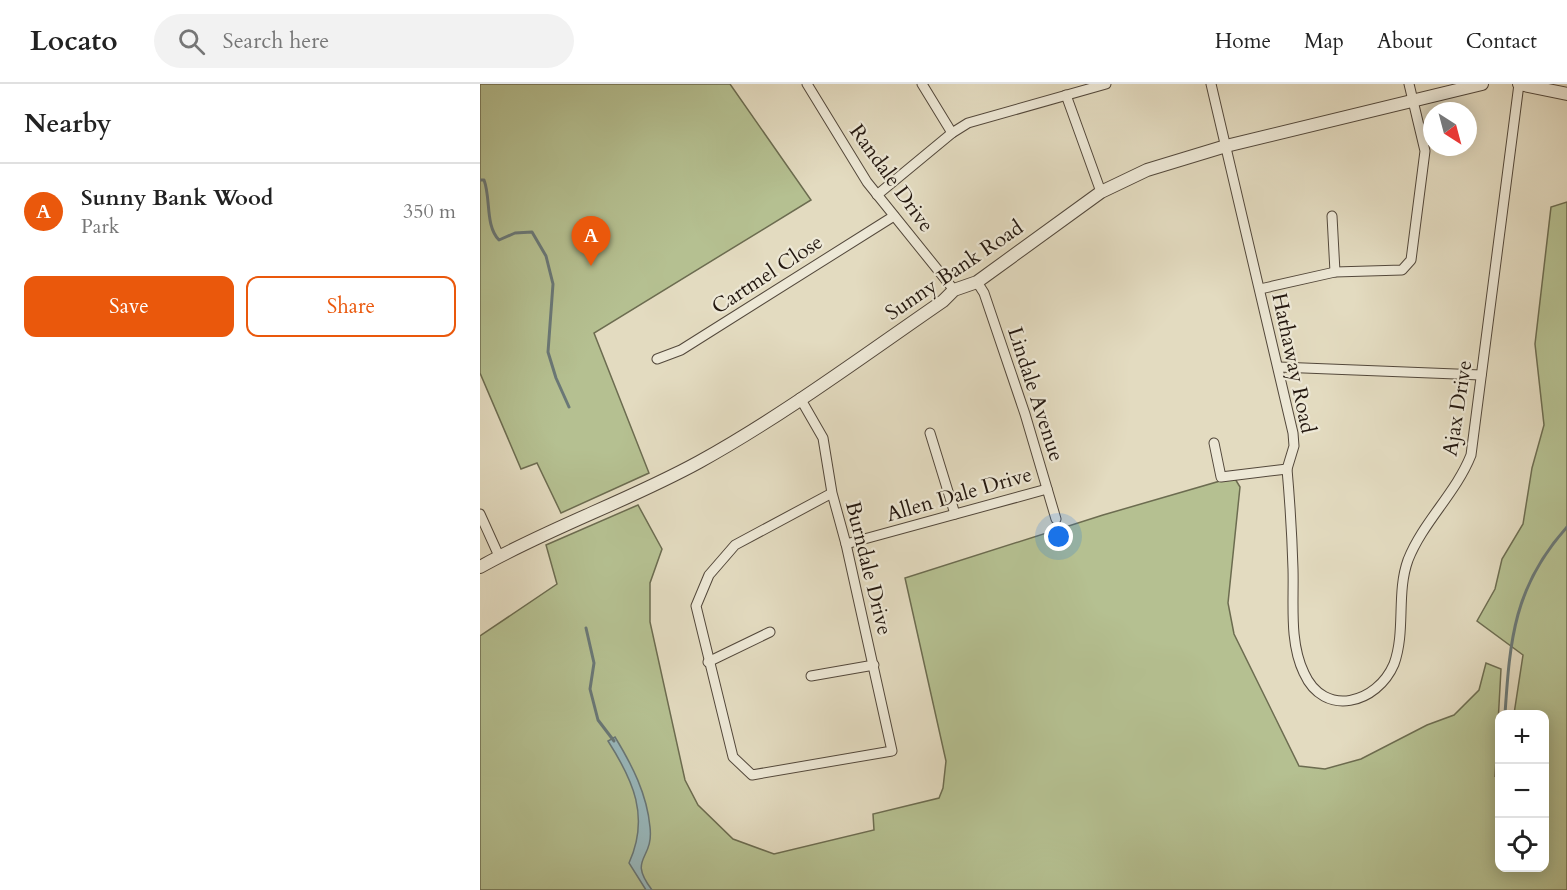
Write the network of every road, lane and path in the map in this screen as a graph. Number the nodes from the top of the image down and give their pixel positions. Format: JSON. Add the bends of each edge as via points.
{"nodes":[{"id":1,"x":807,"y":84,"type":"edge"},
{"id":2,"x":922,"y":84,"type":"edge"},
{"id":3,"x":1106,"y":84,"type":"edge"},
{"id":4,"x":1211,"y":84,"type":"edge"},
{"id":5,"x":1409,"y":84,"type":"edge"},
{"id":6,"x":1482,"y":84,"type":"edge"},
{"id":7,"x":1519,"y":84,"type":"edge"},
{"id":8,"x":1567,"y":94,"type":"edge"},
{"id":9,"x":1066,"y":95,"type":"junction"},
{"id":10,"x":1413,"y":100,"type":"junction"},
{"id":11,"x":952,"y":132,"type":"junction"},
{"id":12,"x":1226,"y":146,"type":"junction"},
{"id":13,"x":1101,"y":192,"type":"junction"},
{"id":14,"x":878,"y":195,"type":"junction"},
{"id":15,"x":894,"y":216,"type":"junction"},
{"id":16,"x":1332,"y":216,"type":"dead end"},
{"id":17,"x":1335,"y":272,"type":"junction"},
{"id":18,"x":977,"y":282,"type":"junction"},
{"id":19,"x":1260,"y":289,"type":"junction"},
{"id":20,"x":954,"y":290,"type":"junction"},
{"id":21,"x":657,"y":359,"type":"dead end"},
{"id":22,"x":1279,"y":367,"type":"junction"},
{"id":23,"x":1481,"y":375,"type":"junction"},
{"id":24,"x":800,"y":398,"type":"junction"},
{"id":25,"x":930,"y":433,"type":"dead end"},
{"id":26,"x":1214,"y":443,"type":"dead end"},
{"id":27,"x":1287,"y":469,"type":"junction"},
{"id":28,"x":1047,"y":489,"type":"junction"},
{"id":29,"x":832,"y":493,"type":"junction"},
{"id":30,"x":480,"y":514,"type":"edge"},
{"id":31,"x":955,"y":514,"type":"junction"},
{"id":32,"x":1056,"y":519,"type":"dead end"},
{"id":33,"x":846,"y":544,"type":"junction"},
{"id":34,"x":498,"y":556,"type":"junction"},
{"id":35,"x":480,"y":567,"type":"edge"},
{"id":36,"x":770,"y":632,"type":"dead end"},
{"id":37,"x":708,"y":663,"type":"junction"},
{"id":38,"x":874,"y":665,"type":"junction"},
{"id":39,"x":811,"y":676,"type":"dead end"},
{"id":40,"x":1352,"y":700,"type":"joint"}],
"edges":[{"from":1,"to":14,"type":"street","name":"Randale Drive"},
{"from":2,"to":11,"type":"street"},
{"from":3,"to":9,"type":"street"},
{"from":4,"to":12,"type":"street","name":"Hathaway Road"},
{"from":5,"to":10,"type":"street"},
{"from":6,"to":10,"type":"street","name":"Sunny Bank Road"},
{"from":7,"to":8,"type":"street"},
{"from":7,"to":23,"type":"street","name":"Ajax Drive"},
{"from":9,"to":11,"type":"street","via":[[968,123]]},
{"from":9,"to":13,"type":"street"},
{"from":10,"to":12,"type":"street","name":"Sunny Bank Road"},
{"from":10,"to":17,"type":"street","via":[[1425,151],[1411,260],[1402,270]]},
{"from":11,"to":14,"type":"street"},
{"from":12,"to":13,"type":"street","name":"Sunny Bank Road","via":[[1147,170]]},
{"from":12,"to":19,"type":"street","name":"Hathaway Road"},
{"from":13,"to":18,"type":"street","name":"Sunny Bank Road"},
{"from":14,"to":15,"type":"street","name":"Randale Drive"},
{"from":15,"to":20,"type":"street","name":"Randale Drive"},
{"from":15,"to":21,"type":"street","name":"Cartmel Close","via":[[681,350]]},
{"from":16,"to":17,"type":"street"},
{"from":17,"to":19,"type":"street"},
{"from":18,"to":20,"type":"street","name":"Sunny Bank Road"},
{"from":18,"to":28,"type":"street","name":"Lindale Avenue","via":[[1026,414]]},
{"from":19,"to":22,"type":"street","name":"Hathaway Road"},
{"from":20,"to":24,"type":"street","name":"Sunny Bank Road"},
{"from":22,"to":23,"type":"street"},
{"from":22,"to":27,"type":"street","name":"Hathaway Road","via":[[1293,433],[1294,446]]},
{"from":23,"to":40,"type":"street","name":"Ajax Drive","via":[[1471,455],[1462,475],[1418,539],[1402,582],[1394,663],[1377,687]]},
{"from":24,"to":29,"type":"street","name":"Burndale Drive","via":[[823,438]]},
{"from":24,"to":34,"type":"street","name":"Sunny Bank Road","via":[[699,462]]},
{"from":25,"to":31,"type":"street"},
{"from":26,"to":27,"type":"street","via":[[1221,477]]},
{"from":27,"to":40,"type":"street","name":"Hathaway Road","via":[[1298,658],[1303,673],[1320,695],[1335,702]]},
{"from":28,"to":31,"type":"street","name":"Allen Dale Drive"},
{"from":28,"to":32,"type":"street","name":"Lindale Avenue"},
{"from":29,"to":33,"type":"street","name":"Burndale Drive"},
{"from":29,"to":37,"type":"street","via":[[735,545],[709,575],[696,606]]},
{"from":30,"to":34,"type":"street"},
{"from":31,"to":33,"type":"street","name":"Allen Dale Drive"},
{"from":33,"to":38,"type":"street","name":"Burndale Drive"},
{"from":34,"to":35,"type":"street","name":"Sunny Bank Road"},
{"from":36,"to":37,"type":"street"},
{"from":37,"to":38,"type":"street","name":"Burndale Drive","via":[[733,758],[753,775],[892,752]]},
{"from":38,"to":39,"type":"street"}]}
